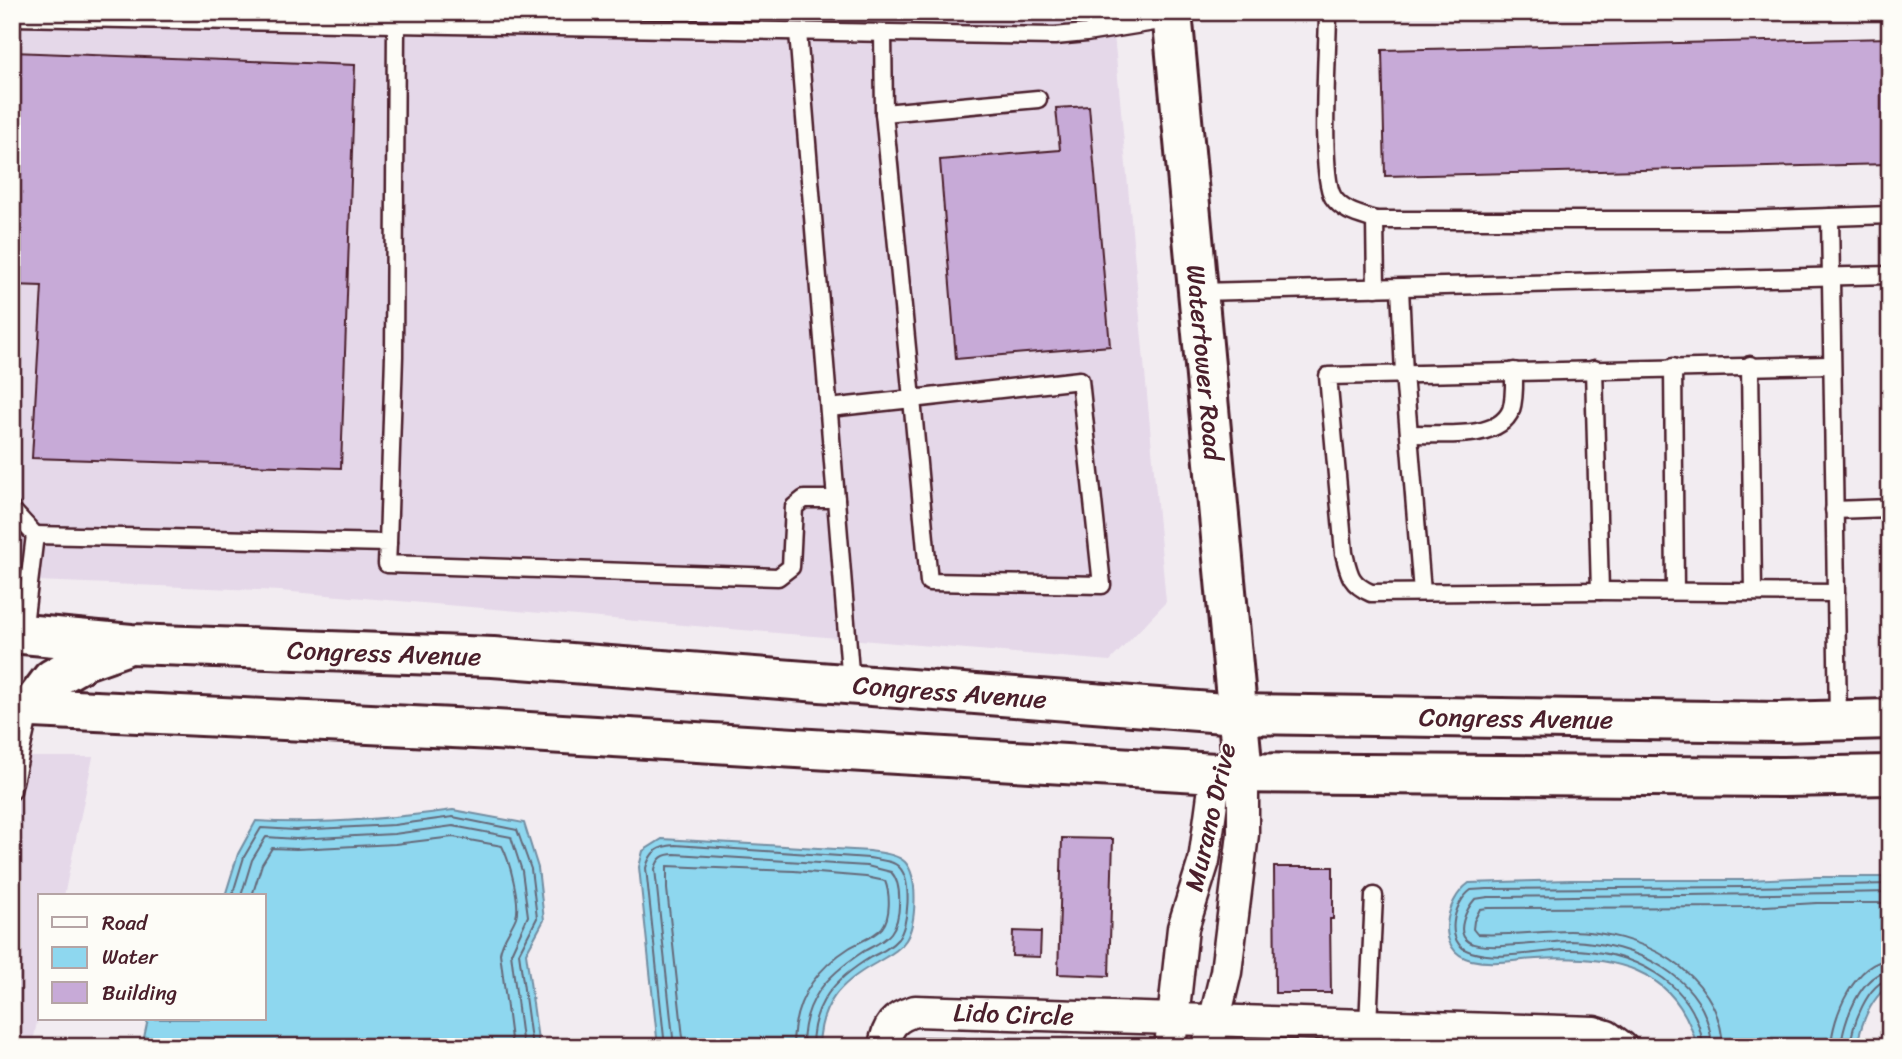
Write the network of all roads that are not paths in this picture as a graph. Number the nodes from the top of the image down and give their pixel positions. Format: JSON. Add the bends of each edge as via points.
{"nodes":[{"id":1,"x":1328,"y":12,"type":"edge"},
{"id":2,"x":1172,"y":16,"type":"edge"},
{"id":3,"x":12,"y":17,"type":"edge"},
{"id":4,"x":396,"y":25,"type":"junction"},
{"id":5,"x":798,"y":32,"type":"junction"},
{"id":6,"x":883,"y":34,"type":"junction"},
{"id":7,"x":1038,"y":99,"type":"dead end"},
{"id":8,"x":884,"y":113,"type":"junction"},
{"id":9,"x":1890,"y":215,"type":"edge"},
{"id":10,"x":1830,"y":217,"type":"junction"},
{"id":11,"x":1375,"y":220,"type":"junction"},
{"id":12,"x":1890,"y":275,"type":"edge"},
{"id":13,"x":1829,"y":277,"type":"junction"},
{"id":14,"x":1376,"y":288,"type":"junction"},
{"id":15,"x":1399,"y":288,"type":"junction"},
{"id":16,"x":1198,"y":292,"type":"junction"},
{"id":17,"x":1749,"y":365,"type":"junction"},
{"id":18,"x":1831,"y":365,"type":"junction"},
{"id":19,"x":1673,"y":367,"type":"junction"},
{"id":20,"x":1594,"y":369,"type":"junction"},
{"id":21,"x":1514,"y":371,"type":"junction"},
{"id":22,"x":1404,"y":374,"type":"junction"},
{"id":23,"x":912,"y":399,"type":"junction"},
{"id":24,"x":829,"y":408,"type":"junction"},
{"id":25,"x":1409,"y":434,"type":"junction"},
{"id":26,"x":836,"y":499,"type":"junction"},
{"id":27,"x":1890,"y":508,"type":"edge"},
{"id":28,"x":12,"y":510,"type":"edge"},
{"id":29,"x":1834,"y":510,"type":"junction"},
{"id":30,"x":35,"y":535,"type":"junction"},
{"id":31,"x":388,"y":543,"type":"junction"},
{"id":32,"x":1601,"y":591,"type":"junction"},
{"id":33,"x":1422,"y":592,"type":"junction"},
{"id":34,"x":1675,"y":592,"type":"junction"},
{"id":35,"x":1753,"y":592,"type":"junction"},
{"id":36,"x":1836,"y":593,"type":"junction"},
{"id":37,"x":16,"y":640,"type":"edge"},
{"id":38,"x":131,"y":644,"type":"junction"},
{"id":39,"x":851,"y":684,"type":"junction"},
{"id":40,"x":21,"y":707,"type":"edge"},
{"id":41,"x":1237,"y":714,"type":"junction"},
{"id":42,"x":1890,"y":719,"type":"edge"},
{"id":43,"x":1838,"y":720,"type":"junction"},
{"id":44,"x":1229,"y":773,"type":"junction"},
{"id":45,"x":1890,"y":775,"type":"edge"},
{"id":46,"x":12,"y":791,"type":"edge"},
{"id":47,"x":1374,"y":896,"type":"dead end"},
{"id":48,"x":1368,"y":1025,"type":"junction"},
{"id":49,"x":1172,"y":1033,"type":"edge"},
{"id":50,"x":1212,"y":1034,"type":"edge"},
{"id":51,"x":884,"y":1047,"type":"edge"},
{"id":52,"x":1622,"y":1047,"type":"edge"}],
"edges":[{"from":1,"to":11,"type":"lane","via":[[1325,164],[1332,196],[1346,210]]},
{"from":2,"to":6,"type":"lane","via":[[1055,36]]},
{"from":2,"to":16,"type":"street","name":"Watertower Road"},
{"from":3,"to":4,"type":"lane"},
{"from":4,"to":5,"type":"lane"},
{"from":4,"to":31,"type":"lane"},
{"from":5,"to":6,"type":"lane"},
{"from":5,"to":24,"type":"lane"},
{"from":6,"to":8,"type":"lane"},
{"from":7,"to":8,"type":"lane"},
{"from":8,"to":23,"type":"lane"},
{"from":9,"to":10,"type":"lane"},
{"from":10,"to":11,"type":"lane"},
{"from":10,"to":13,"type":"lane"},
{"from":11,"to":14,"type":"lane"},
{"from":12,"to":13,"type":"lane"},
{"from":13,"to":15,"type":"lane"},
{"from":13,"to":18,"type":"lane"},
{"from":14,"to":15,"type":"lane"},
{"from":14,"to":16,"type":"lane"},
{"from":15,"to":22,"type":"lane"},
{"from":16,"to":41,"type":"street","name":"Watertower Road"},
{"from":17,"to":18,"type":"lane"},
{"from":17,"to":19,"type":"lane"},
{"from":17,"to":35,"type":"lane"},
{"from":18,"to":29,"type":"lane"},
{"from":19,"to":20,"type":"lane"},
{"from":19,"to":34,"type":"lane"},
{"from":20,"to":21,"type":"lane"},
{"from":20,"to":32,"type":"lane"},
{"from":21,"to":22,"type":"lane"},
{"from":21,"to":25,"type":"lane","via":[[1514,399],[1500,424],[1462,433]]},
{"from":22,"to":25,"type":"lane"},
{"from":22,"to":33,"type":"lane","via":[[1328,376],[1348,571],[1356,587],[1371,593]]},
{"from":23,"to":23,"type":"lane","via":[[929,583],[1101,584],[1080,380]]},
{"from":23,"to":24,"type":"lane"},
{"from":24,"to":26,"type":"lane"},
{"from":25,"to":33,"type":"lane"},
{"from":26,"to":31,"type":"lane","via":[[804,499],[794,507],[791,567],[778,577],[387,564]]},
{"from":26,"to":39,"type":"lane"},
{"from":27,"to":29,"type":"lane"},
{"from":28,"to":30,"type":"lane"},
{"from":29,"to":36,"type":"lane"},
{"from":30,"to":31,"type":"lane"},
{"from":30,"to":37,"type":"lane"},
{"from":32,"to":33,"type":"lane"},
{"from":32,"to":34,"type":"lane"},
{"from":34,"to":35,"type":"lane"},
{"from":35,"to":36,"type":"lane"},
{"from":36,"to":43,"type":"lane"},
{"from":37,"to":38,"type":"street","name":"Congress Avenue"},
{"from":38,"to":39,"type":"street","name":"Congress Avenue","via":[[493,657]]},
{"from":38,"to":40,"type":"street","via":[[85,660],[52,679]]},
{"from":39,"to":41,"type":"street","name":"Congress Avenue"},
{"from":40,"to":44,"type":"street"},
{"from":40,"to":46,"type":"lane"},
{"from":41,"to":43,"type":"street","name":"Congress Avenue"},
{"from":41,"to":44,"type":"street","name":"Murano Drive"},
{"from":42,"to":43,"type":"street","name":"Congress Avenue"},
{"from":44,"to":45,"type":"street"},
{"from":44,"to":49,"type":"street","name":"Murano Drive","via":[[1183,928]]},
{"from":44,"to":50,"type":"street","name":"Murano Drive","via":[[1243,835],[1226,976]]},
{"from":47,"to":48,"type":"lane"},
{"from":48,"to":50,"type":"street","name":"Lido Circle"},
{"from":48,"to":52,"type":"street","name":"Lido Circle","via":[[1594,1032]]},
{"from":49,"to":50,"type":"street","name":"Lido Circle"},
{"from":49,"to":51,"type":"street","name":"Lido Circle","via":[[915,1011],[903,1014],[888,1027]]}]}
